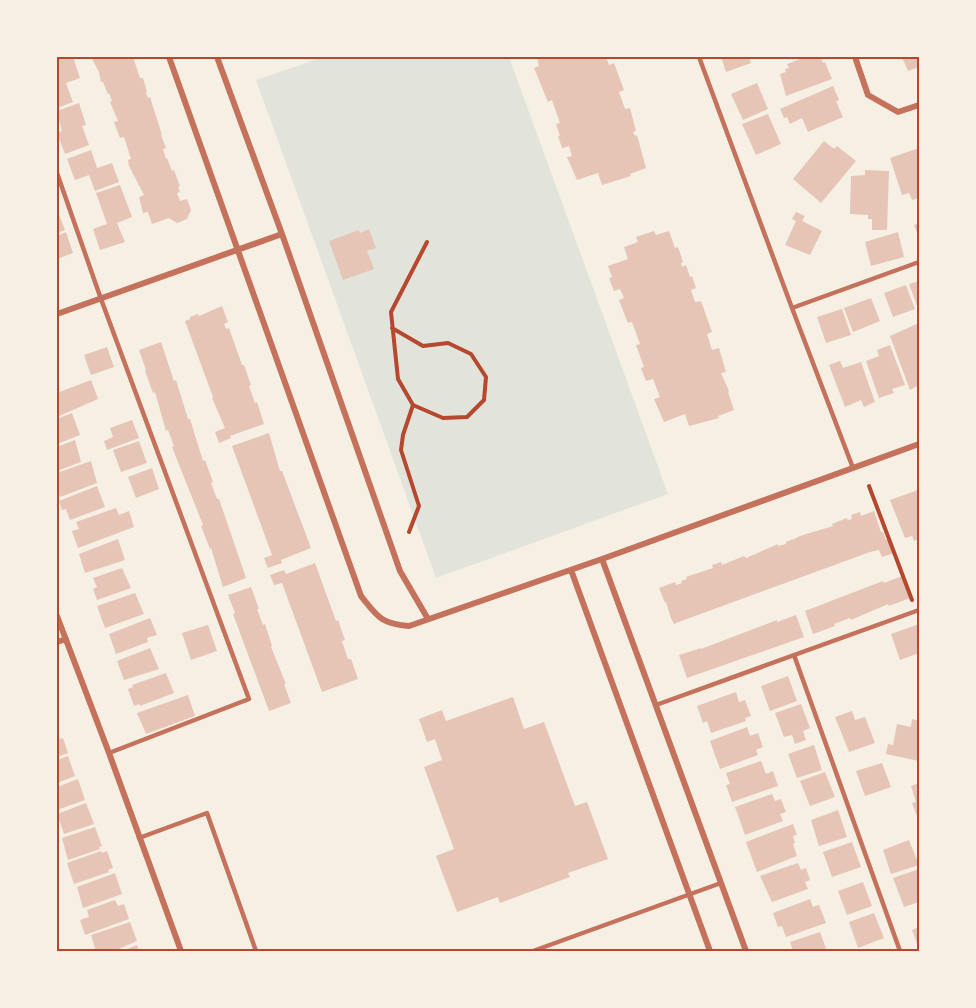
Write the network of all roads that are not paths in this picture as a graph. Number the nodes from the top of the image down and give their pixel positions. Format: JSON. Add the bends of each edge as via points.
{"nodes":[{"id":1,"x":217,"y":57,"type":"edge"},
{"id":2,"x":699,"y":57,"type":"edge"},
{"id":3,"x":855,"y":57,"type":"edge"},
{"id":4,"x":171,"y":58,"type":"edge"},
{"id":5,"x":919,"y":105,"type":"edge"},
{"id":6,"x":57,"y":173,"type":"edge"},
{"id":7,"x":282,"y":234,"type":"junction"},
{"id":8,"x":237,"y":249,"type":"junction"},
{"id":9,"x":919,"y":262,"type":"edge"},
{"id":10,"x":100,"y":298,"type":"junction"},
{"id":11,"x":792,"y":308,"type":"junction"},
{"id":12,"x":57,"y":314,"type":"edge"},
{"id":13,"x":919,"y":444,"type":"edge"},
{"id":14,"x":853,"y":468,"type":"junction"},
{"id":15,"x":603,"y":559,"type":"junction"},
{"id":16,"x":571,"y":570,"type":"junction"},
{"id":17,"x":918,"y":610,"type":"edge"},
{"id":18,"x":57,"y":616,"type":"edge"},
{"id":19,"x":428,"y":619,"type":"junction"},
{"id":20,"x":66,"y":639,"type":"junction"},
{"id":21,"x":57,"y":642,"type":"edge"},
{"id":22,"x":794,"y":655,"type":"junction"},
{"id":23,"x":656,"y":705,"type":"junction"},
{"id":24,"x":109,"y":753,"type":"junction"},
{"id":25,"x":140,"y":838,"type":"junction"},
{"id":26,"x":721,"y":883,"type":"junction"},
{"id":27,"x":689,"y":894,"type":"junction"},
{"id":28,"x":181,"y":951,"type":"edge"},
{"id":29,"x":256,"y":951,"type":"edge"},
{"id":30,"x":533,"y":951,"type":"edge"},
{"id":31,"x":710,"y":951,"type":"edge"},
{"id":32,"x":746,"y":951,"type":"edge"},
{"id":33,"x":900,"y":951,"type":"edge"}],
"edges":[{"from":1,"to":7,"type":"street"},
{"from":2,"to":11,"type":"lane"},
{"from":3,"to":5,"type":"street","via":[[868,95],[898,112]]},
{"from":4,"to":8,"type":"street"},
{"from":6,"to":10,"type":"lane"},
{"from":7,"to":8,"type":"street"},
{"from":7,"to":19,"type":"street","via":[[400,571]]},
{"from":8,"to":10,"type":"street"},
{"from":8,"to":19,"type":"street","via":[[362,596],[377,616],[390,625],[409,626]]},
{"from":9,"to":11,"type":"lane"},
{"from":10,"to":12,"type":"street"},
{"from":10,"to":24,"type":"lane","via":[[249,699]]},
{"from":11,"to":14,"type":"lane"},
{"from":13,"to":14,"type":"street"},
{"from":14,"to":15,"type":"street"},
{"from":15,"to":16,"type":"street"},
{"from":15,"to":23,"type":"street"},
{"from":16,"to":19,"type":"street"},
{"from":16,"to":27,"type":"street"},
{"from":17,"to":22,"type":"lane"},
{"from":18,"to":20,"type":"street"},
{"from":20,"to":21,"type":"street"},
{"from":20,"to":24,"type":"street"},
{"from":22,"to":23,"type":"lane"},
{"from":22,"to":33,"type":"lane"},
{"from":23,"to":26,"type":"street"},
{"from":24,"to":25,"type":"street"},
{"from":25,"to":28,"type":"street"},
{"from":25,"to":29,"type":"lane","via":[[207,813]]},
{"from":26,"to":27,"type":"lane"},
{"from":26,"to":32,"type":"street"},
{"from":27,"to":30,"type":"lane"},
{"from":27,"to":31,"type":"street"}]}
